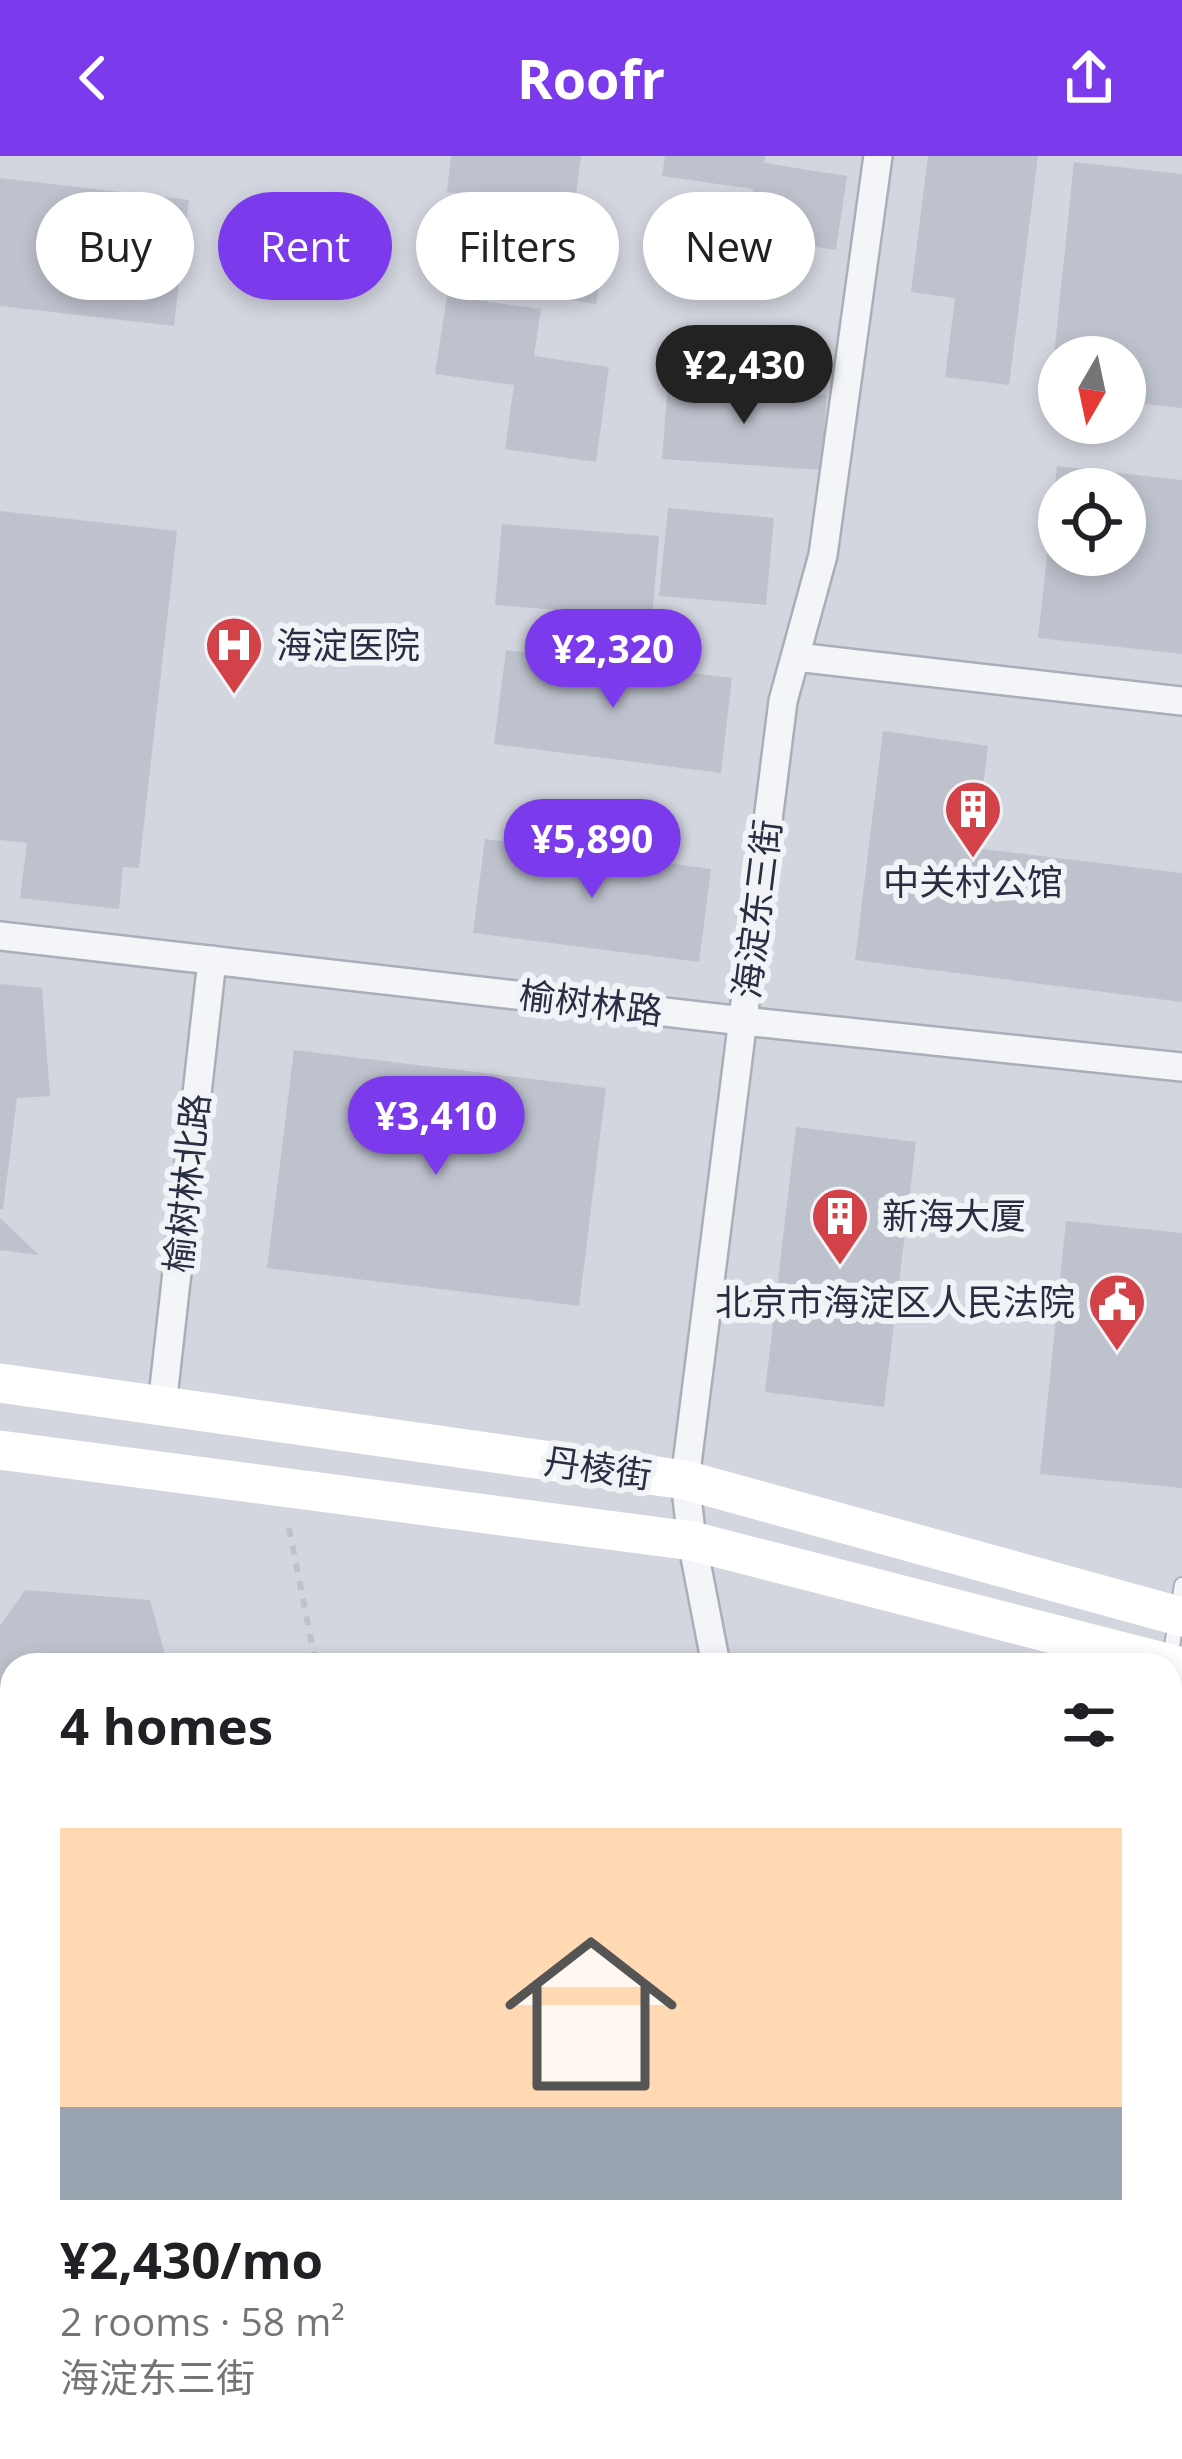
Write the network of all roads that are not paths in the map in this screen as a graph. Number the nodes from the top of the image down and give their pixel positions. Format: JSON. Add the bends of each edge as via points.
{"nodes":[{"id":1,"x":878,"y":156,"type":"edge"},
{"id":2,"x":796,"y":657,"type":"junction"},
{"id":3,"x":1182,"y":701,"type":"edge"},
{"id":4,"x":0,"y":936,"type":"edge"},
{"id":5,"x":212,"y":960,"type":"junction"},
{"id":6,"x":743,"y":1021,"type":"junction"},
{"id":7,"x":1182,"y":1067,"type":"edge"},
{"id":8,"x":0,"y":1383,"type":"edge"},
{"id":9,"x":162,"y":1406,"type":"junction"},
{"id":10,"x":0,"y":1450,"type":"edge"},
{"id":11,"x":685,"y":1480,"type":"junction"},
{"id":12,"x":692,"y":1541,"type":"junction"},
{"id":13,"x":1180,"y":1606,"type":"edge"},
{"id":14,"x":714,"y":1653,"type":"edge"},
{"id":15,"x":1129,"y":1653,"type":"edge"},
{"id":16,"x":1177,"y":1653,"type":"edge"}],
"edges":[{"from":1,"to":2,"type":"street","name":"海淀东三街","via":[[823,555]]},
{"from":2,"to":3,"type":"street"},
{"from":2,"to":6,"type":"street","name":"海淀东三街"},
{"from":4,"to":5,"type":"street","name":"榆树林路"},
{"from":5,"to":6,"type":"street","name":"榆树林路"},
{"from":5,"to":9,"type":"street","name":"榆树林北路"},
{"from":6,"to":7,"type":"street","name":"榆树林路"},
{"from":6,"to":11,"type":"street","name":"海淀东三街"},
{"from":8,"to":9,"type":"main road","name":"丹棱街"},
{"from":9,"to":11,"type":"main road","name":"丹棱街"},
{"from":10,"to":12,"type":"main road","name":"丹棱街"},
{"from":11,"to":12,"type":"street","name":"海淀东三街"},
{"from":11,"to":13,"type":"main road","name":"丹棱街"},
{"from":12,"to":14,"type":"street","name":"海淀东三街"},
{"from":12,"to":15,"type":"main road","name":"丹棱街"},
{"from":13,"to":16,"type":"lane"}]}
